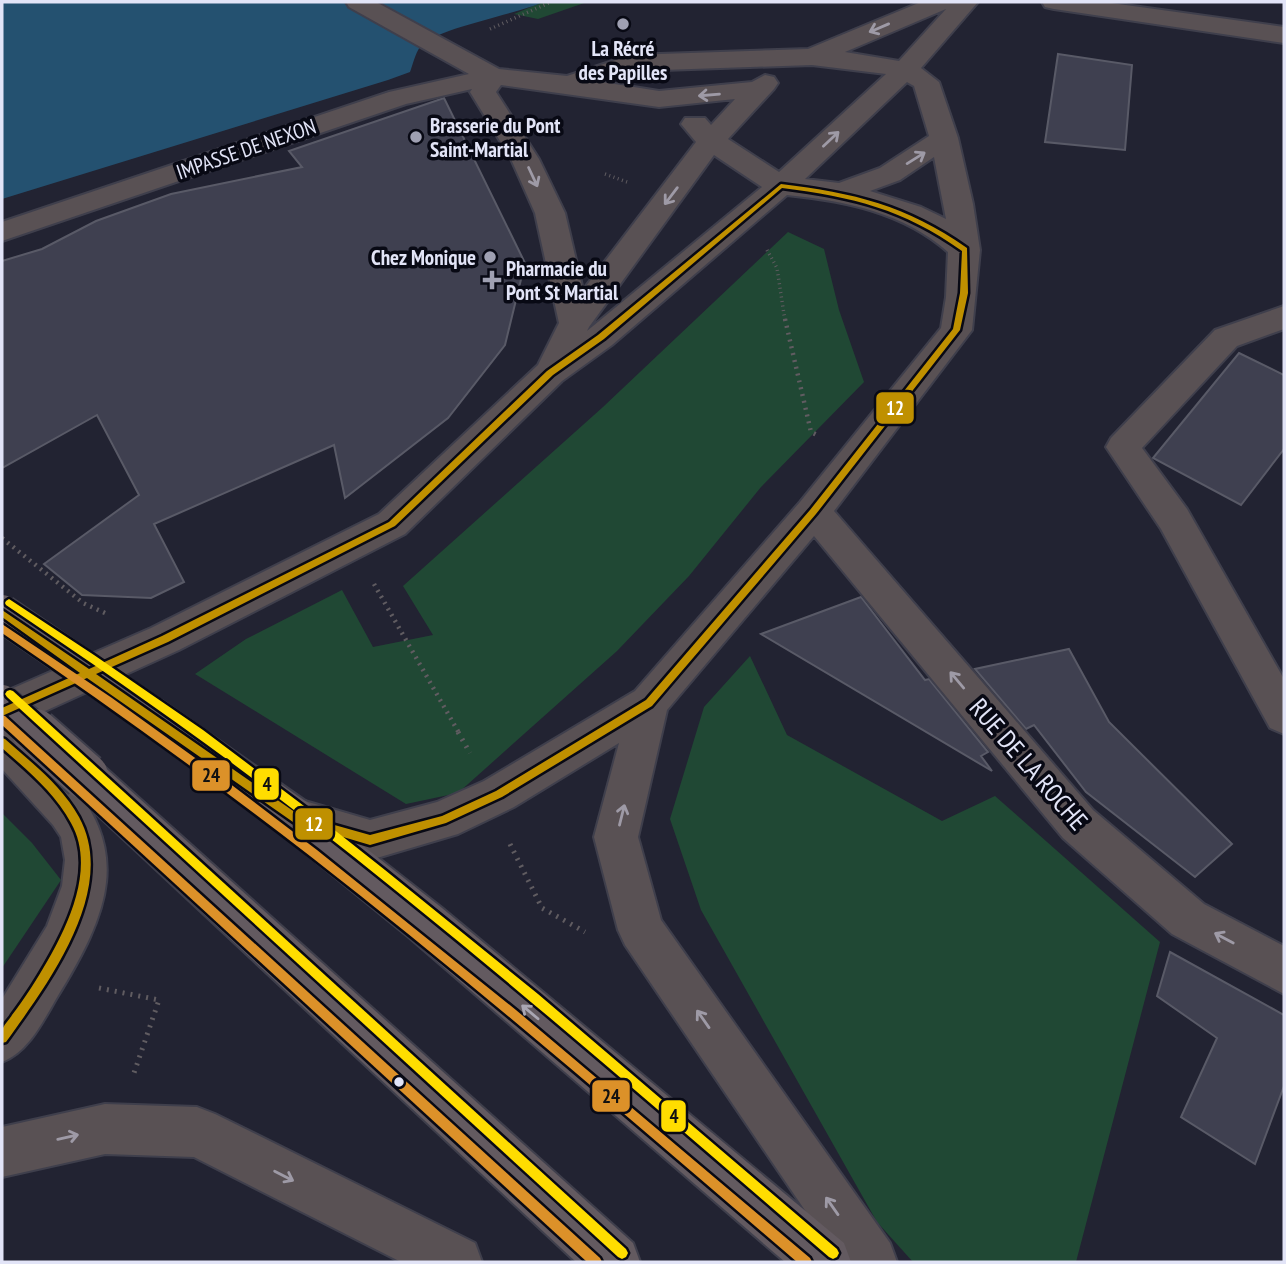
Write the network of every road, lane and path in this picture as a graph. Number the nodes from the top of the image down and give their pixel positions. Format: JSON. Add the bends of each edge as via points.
{"nodes":[{"id":1,"x":358,"y":2,"type":"edge"},
{"id":2,"x":551,"y":2,"type":"edge"},
{"id":3,"x":942,"y":2,"type":"edge"},
{"id":4,"x":966,"y":2,"type":"edge"},
{"id":5,"x":1054,"y":2,"type":"edge"},
{"id":6,"x":1237,"y":2,"type":"edge"},
{"id":7,"x":481,"y":33,"type":"dead end"},
{"id":8,"x":1273,"y":34,"type":"edge"},
{"id":9,"x":812,"y":57,"type":"junction"},
{"id":10,"x":905,"y":70,"type":"junction"},
{"id":11,"x":493,"y":76,"type":"junction"},
{"id":12,"x":569,"y":84,"type":"junction"},
{"id":13,"x":759,"y":89,"type":"junction"},
{"id":14,"x":659,"y":99,"type":"junction"},
{"id":15,"x":944,"y":138,"type":"junction"},
{"id":16,"x":711,"y":141,"type":"junction"},
{"id":17,"x":781,"y":186,"type":"junction"},
{"id":18,"x":841,"y":192,"type":"junction"},
{"id":19,"x":2,"y":232,"type":"edge"},
{"id":20,"x":762,"y":240,"type":"dead end"},
{"id":21,"x":965,"y":250,"type":"junction"},
{"id":22,"x":1284,"y":317,"type":"edge"},
{"id":23,"x":575,"y":323,"type":"junction"},
{"id":24,"x":550,"y":373,"type":"junction"},
{"id":25,"x":859,"y":457,"type":"junction"},
{"id":26,"x":813,"y":512,"type":"junction"},
{"id":27,"x":2,"y":538,"type":"edge"},
{"id":28,"x":353,"y":546,"type":"junction"},
{"id":29,"x":2,"y":614,"type":"edge"},
{"id":30,"x":165,"y":639,"type":"junction"},
{"id":31,"x":2,"y":703,"type":"edge"},
{"id":32,"x":649,"y":703,"type":"junction"},
{"id":33,"x":2,"y":712,"type":"edge"},
{"id":34,"x":1284,"y":716,"type":"edge"},
{"id":35,"x":2,"y":742,"type":"edge"},
{"id":36,"x":472,"y":756,"type":"dead end"},
{"id":37,"x":66,"y":781,"type":"junction"},
{"id":38,"x":296,"y":819,"type":"junction"},
{"id":39,"x":508,"y":840,"type":"dead end"},
{"id":40,"x":641,"y":929,"type":"junction"},
{"id":41,"x":1284,"y":971,"type":"edge"},
{"id":42,"x":91,"y":986,"type":"dead end"},
{"id":43,"x":2,"y":1038,"type":"edge"},
{"id":44,"x":105,"y":1129,"type":"junction"},
{"id":45,"x":2,"y":1152,"type":"edge"},
{"id":46,"x":456,"y":1262,"type":"edge"},
{"id":47,"x":614,"y":1262,"type":"edge"},
{"id":48,"x":825,"y":1262,"type":"edge"},
{"id":49,"x":871,"y":1262,"type":"edge"}],
"edges":[{"from":1,"to":11,"type":"street"},
{"from":2,"to":7,"type":"path"},
{"from":3,"to":9,"type":"street","one_way":true},
{"from":4,"to":10,"type":"street"},
{"from":5,"to":8,"type":"street"},
{"from":6,"to":8,"type":"street"},
{"from":9,"to":10,"type":"street"},
{"from":9,"to":12,"type":"street","via":[[631,63]]},
{"from":9,"to":13,"type":"street"},
{"from":10,"to":15,"type":"street","via":[[926,82]]},
{"from":17,"to":10,"type":"street","one_way":true},
{"from":11,"to":12,"type":"street"},
{"from":11,"to":19,"type":"street","name":"IMPASSE DE NEXON","via":[[398,98]]},
{"from":11,"to":23,"type":"street","one_way":true,"via":[[483,92],[525,159],[550,213]]},
{"from":12,"to":14,"type":"street"},
{"from":13,"to":14,"type":"street","one_way":true},
{"from":13,"to":16,"type":"street"},
{"from":14,"to":16,"type":"street","via":[[698,126]]},
{"from":18,"to":15,"type":"street","one_way":true,"via":[[890,174]]},
{"from":15,"to":21,"type":"street"},
{"from":16,"to":17,"type":"street"},
{"from":16,"to":23,"type":"street","one_way":true},
{"from":17,"to":18,"type":"street"},
{"from":17,"to":24,"type":"street","via":[[601,337]]},
{"from":18,"to":21,"type":"street","via":[[911,214],[938,227]]},
{"from":20,"to":25,"type":"path","via":[[777,268],[788,342],[811,432]]},
{"from":21,"to":25,"type":"street","via":[[964,293],[956,330]]},
{"from":22,"to":34,"type":"street","via":[[1226,338],[1123,447],[1174,519]]},
{"from":23,"to":24,"type":"street"},
{"from":24,"to":28,"type":"street","via":[[392,523]]},
{"from":25,"to":26,"type":"street"},
{"from":26,"to":32,"type":"street"},
{"from":41,"to":26,"type":"street","name":"RUE DE LA ROCHE","one_way":true,"via":[[1188,919],[1078,824]]},
{"from":27,"to":30,"type":"path","via":[[82,603]]},
{"from":28,"to":30,"type":"street"},
{"from":28,"to":36,"type":"path"},
{"from":29,"to":38,"type":"main road","bridge":true},
{"from":30,"to":33,"type":"street"},
{"from":31,"to":37,"type":"main road","bridge":true},
{"from":32,"to":38,"type":"street","via":[[499,794],[443,820],[370,840]]},
{"from":40,"to":32,"type":"street","one_way":true,"via":[[616,837]]},
{"from":35,"to":37,"type":"street"},
{"from":37,"to":43,"type":"street","via":[[82,835],[87,882],[74,918],[31,1000]]},
{"from":37,"to":47,"type":"main road"},
{"from":48,"to":38,"type":"main road","one_way":true,"via":[[426,923]]},
{"from":39,"to":40,"type":"path","via":[[542,908],[590,934]]},
{"from":49,"to":40,"type":"street","one_way":true},
{"from":42,"to":44,"type":"path","via":[[159,1000],[135,1071]]},
{"from":45,"to":44,"type":"street","one_way":true},
{"from":44,"to":46,"type":"street","one_way":true,"via":[[197,1132]]}]}
